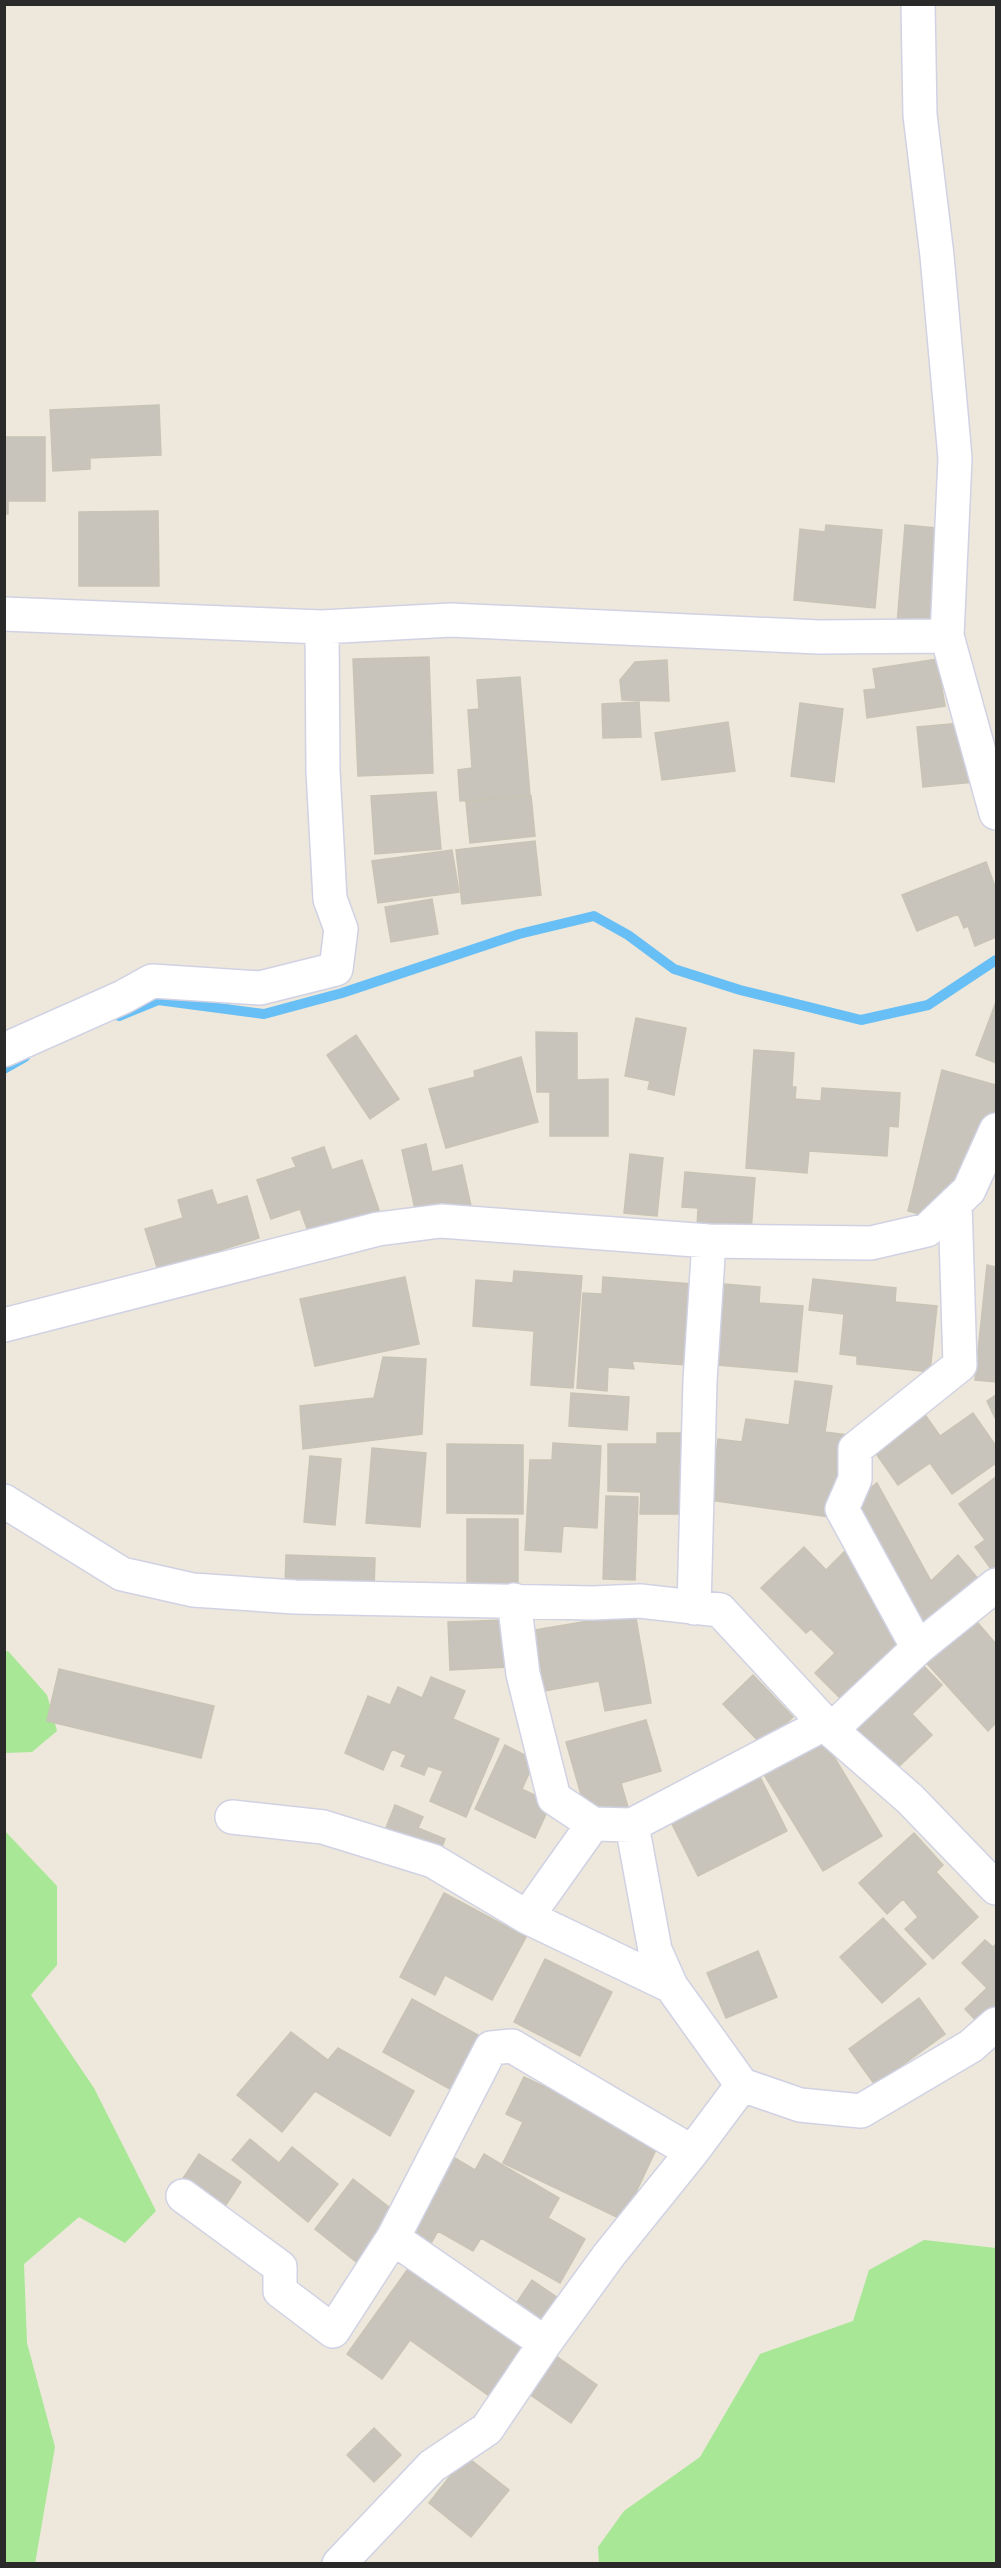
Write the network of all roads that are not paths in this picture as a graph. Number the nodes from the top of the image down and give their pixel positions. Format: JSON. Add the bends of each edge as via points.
{"nodes":[{"id":1,"x":918,"y":4,"type":"edge"},
{"id":2,"x":4,"y":614,"type":"edge"},
{"id":3,"x":322,"y":627,"type":"junction"},
{"id":4,"x":947,"y":636,"type":"junction"},
{"id":5,"x":996,"y":813,"type":"edge"},
{"id":6,"x":4,"y":1050,"type":"edge"},
{"id":7,"x":996,"y":1130,"type":"edge"},
{"id":8,"x":955,"y":1203,"type":"junction"},
{"id":9,"x":709,"y":1241,"type":"junction"},
{"id":10,"x":4,"y":1325,"type":"edge"},
{"id":11,"x":4,"y":1501,"type":"edge"},
{"id":12,"x":996,"y":1585,"type":"edge"},
{"id":13,"x":514,"y":1600,"type":"junction"},
{"id":14,"x":694,"y":1608,"type":"junction"},
{"id":15,"x":918,"y":1648,"type":"junction"},
{"id":16,"x":828,"y":1727,"type":"junction"},
{"id":17,"x":232,"y":1817,"type":"dead end"},
{"id":18,"x":593,"y":1824,"type":"junction"},
{"id":19,"x":632,"y":1825,"type":"junction"},
{"id":20,"x":996,"y":1888,"type":"edge"},
{"id":21,"x":527,"y":1917,"type":"junction"},
{"id":22,"x":671,"y":1986,"type":"junction"},
{"id":23,"x":996,"y":2024,"type":"edge"},
{"id":24,"x":742,"y":2085,"type":"junction"},
{"id":25,"x":692,"y":2152,"type":"junction"},
{"id":26,"x":183,"y":2196,"type":"dead end"},
{"id":27,"x":393,"y":2238,"type":"junction"},
{"id":28,"x":545,"y":2343,"type":"junction"},
{"id":29,"x":339,"y":2564,"type":"edge"}],
"edges":[{"from":1,"to":4,"type":"street","via":[[920,115],[938,256],[955,458]]},
{"from":2,"to":3,"type":"street"},
{"from":3,"to":4,"type":"street","via":[[451,620],[819,637]]},
{"from":3,"to":6,"type":"street","via":[[323,771],[330,899],[341,929],[336,969],[260,988],[152,981]]},
{"from":4,"to":5,"type":"street"},
{"from":7,"to":8,"type":"street","via":[[969,1190]]},
{"from":8,"to":9,"type":"street","via":[[927,1230],[870,1243]]},
{"from":8,"to":15,"type":"street","via":[[960,1365],[855,1449],[855,1479],[842,1509]]},
{"from":9,"to":10,"type":"street","via":[[441,1221],[378,1228]]},
{"from":9,"to":14,"type":"street","via":[[700,1381]]},
{"from":11,"to":13,"type":"street","via":[[122,1575],[193,1590],[294,1597]]},
{"from":12,"to":15,"type":"street"},
{"from":13,"to":14,"type":"street","via":[[640,1601]]},
{"from":13,"to":18,"type":"street","via":[[523,1674],[554,1798]]},
{"from":14,"to":16,"type":"street","via":[[720,1610]]},
{"from":15,"to":16,"type":"street"},
{"from":16,"to":19,"type":"street"},
{"from":16,"to":20,"type":"street","via":[[910,1799]]},
{"from":17,"to":21,"type":"street","via":[[323,1827],[433,1861]]},
{"from":18,"to":19,"type":"street"},
{"from":18,"to":21,"type":"street"},
{"from":19,"to":22,"type":"street","via":[[655,1950]]},
{"from":21,"to":22,"type":"street"},
{"from":22,"to":24,"type":"street"},
{"from":23,"to":24,"type":"street","via":[[971,2046],[861,2111],[800,2105]]},
{"from":24,"to":25,"type":"street"},
{"from":25,"to":27,"type":"street","via":[[512,2046],[491,2048]]},
{"from":25,"to":28,"type":"street"},
{"from":26,"to":27,"type":"street","via":[[280,2267],[280,2291],[333,2331]]},
{"from":27,"to":28,"type":"street"},
{"from":28,"to":29,"type":"street","via":[[487,2429],[432,2466]]}]}
